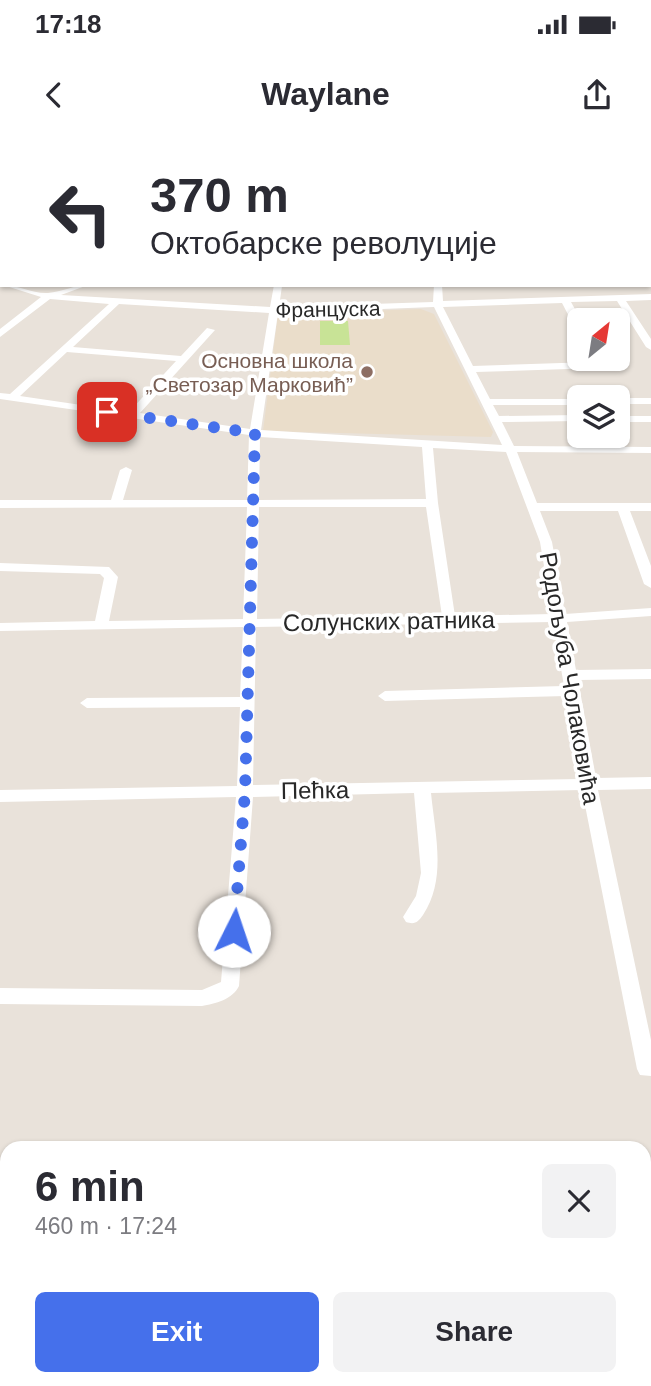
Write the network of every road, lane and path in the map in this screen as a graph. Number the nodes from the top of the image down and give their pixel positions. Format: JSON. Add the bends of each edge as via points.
{"nodes":[{"id":1,"x":14,"y":287,"type":"edge"},
{"id":2,"x":77,"y":287,"type":"edge"},
{"id":3,"x":276,"y":287,"type":"edge"},
{"id":4,"x":438,"y":287,"type":"edge"},
{"id":5,"x":48,"y":296,"type":"junction"},
{"id":6,"x":646,"y":297,"type":"edge"},
{"id":7,"x":620,"y":298,"type":"junction"},
{"id":8,"x":565,"y":299,"type":"junction"},
{"id":9,"x":116,"y":302,"type":"junction"},
{"id":10,"x":438,"y":306,"type":"junction"},
{"id":11,"x":570,"y":308,"type":"edge"},
{"id":12,"x":274,"y":310,"type":"junction"},
{"id":13,"x":210,"y":330,"type":"dead end"},
{"id":14,"x":0,"y":334,"type":"edge"},
{"id":15,"x":651,"y":347,"type":"edge"},
{"id":16,"x":66,"y":349,"type":"junction"},
{"id":17,"x":183,"y":359,"type":"junction"},
{"id":18,"x":567,"y":366,"type":"edge"},
{"id":19,"x":469,"y":369,"type":"junction"},
{"id":20,"x":0,"y":396,"type":"edge"},
{"id":21,"x":12,"y":398,"type":"junction"},
{"id":22,"x":630,"y":401,"type":"edge"},
{"id":23,"x":651,"y":401,"type":"edge"},
{"id":24,"x":487,"y":402,"type":"junction"},
{"id":25,"x":567,"y":402,"type":"edge"},
{"id":26,"x":131,"y":416,"type":"junction"},
{"id":27,"x":567,"y":418,"type":"edge"},
{"id":28,"x":630,"y":418,"type":"edge"},
{"id":29,"x":495,"y":419,"type":"junction"},
{"id":30,"x":651,"y":419,"type":"edge"},
{"id":31,"x":255,"y":433,"type":"junction"},
{"id":32,"x":427,"y":443,"type":"junction"},
{"id":33,"x":510,"y":449,"type":"junction"},
{"id":34,"x":651,"y":450,"type":"edge"},
{"id":35,"x":126,"y":470,"type":"dead end"},
{"id":36,"x":432,"y":503,"type":"junction"},
{"id":37,"x":0,"y":504,"type":"edge"},
{"id":38,"x":116,"y":505,"type":"junction"},
{"id":39,"x":252,"y":505,"type":"junction"},
{"id":40,"x":535,"y":507,"type":"junction"},
{"id":41,"x":651,"y":507,"type":"edge"},
{"id":42,"x":623,"y":508,"type":"junction"},
{"id":43,"x":0,"y":567,"type":"edge"},
{"id":44,"x":651,"y":584,"type":"edge"},
{"id":45,"x":651,"y":612,"type":"edge"},
{"id":46,"x":561,"y":618,"type":"junction"},
{"id":47,"x":449,"y":620,"type":"junction"},
{"id":48,"x":249,"y":624,"type":"junction"},
{"id":49,"x":101,"y":625,"type":"junction"},
{"id":50,"x":0,"y":627,"type":"edge"},
{"id":51,"x":651,"y":674,"type":"edge"},
{"id":52,"x":570,"y":683,"type":"junction"},
{"id":53,"x":385,"y":696,"type":"dead end"},
{"id":54,"x":246,"y":702,"type":"junction"},
{"id":55,"x":87,"y":703,"type":"dead end"},
{"id":56,"x":651,"y":783,"type":"edge"},
{"id":57,"x":589,"y":785,"type":"junction"},
{"id":58,"x":422,"y":788,"type":"junction"},
{"id":59,"x":245,"y":792,"type":"junction"},
{"id":60,"x":0,"y":796,"type":"edge"},
{"id":61,"x":412,"y":917,"type":"dead end"},
{"id":62,"x":0,"y":996,"type":"edge"},
{"id":63,"x":647,"y":1069,"type":"dead end"}],
"edges":[{"from":1,"to":5,"type":"street","name":"Француска"},
{"from":2,"to":5,"type":"street"},
{"from":3,"to":12,"type":"street"},
{"from":4,"to":10,"type":"street"},
{"from":5,"to":9,"type":"street","name":"Француска"},
{"from":5,"to":14,"type":"street"},
{"from":6,"to":7,"type":"street","name":"Француска"},
{"from":7,"to":8,"type":"street","name":"Француска"},
{"from":7,"to":15,"type":"street"},
{"from":8,"to":10,"type":"street","name":"Француска"},
{"from":8,"to":11,"type":"street"},
{"from":9,"to":12,"type":"street","name":"Француска"},
{"from":9,"to":16,"type":"street"},
{"from":10,"to":12,"type":"street","name":"Француска"},
{"from":10,"to":19,"type":"street","name":"Родољуба Чолаковића"},
{"from":12,"to":31,"type":"street"},
{"from":13,"to":17,"type":"street"},
{"from":16,"to":17,"type":"street"},
{"from":16,"to":21,"type":"street"},
{"from":17,"to":26,"type":"street"},
{"from":18,"to":19,"type":"street"},
{"from":19,"to":24,"type":"street","name":"Родољуба Чолаковића"},
{"from":20,"to":21,"type":"street"},
{"from":21,"to":26,"type":"street"},
{"from":22,"to":23,"type":"street"},
{"from":24,"to":25,"type":"street"},
{"from":24,"to":29,"type":"street","name":"Родољуба Чолаковића"},
{"from":26,"to":31,"type":"street"},
{"from":27,"to":29,"type":"street"},
{"from":28,"to":30,"type":"street"},
{"from":29,"to":33,"type":"street","name":"Родољуба Чолаковића"},
{"from":31,"to":32,"type":"street"},
{"from":31,"to":39,"type":"street"},
{"from":32,"to":33,"type":"street"},
{"from":32,"to":36,"type":"street"},
{"from":33,"to":34,"type":"street"},
{"from":33,"to":40,"type":"street","name":"Родољуба Чолаковића"},
{"from":35,"to":38,"type":"street"},
{"from":36,"to":39,"type":"street"},
{"from":36,"to":47,"type":"street"},
{"from":37,"to":38,"type":"street"},
{"from":38,"to":39,"type":"street"},
{"from":39,"to":48,"type":"street"},
{"from":40,"to":42,"type":"street"},
{"from":40,"to":46,"type":"street","name":"Родољуба Чолаковића"},
{"from":41,"to":42,"type":"street"},
{"from":42,"to":44,"type":"street"},
{"from":43,"to":49,"type":"street","via":[[104,570],[111,577]]},
{"from":45,"to":46,"type":"street","name":"Солунских ратника"},
{"from":46,"to":47,"type":"street","name":"Солунских ратника"},
{"from":46,"to":52,"type":"street","name":"Родољуба Чолаковића"},
{"from":47,"to":48,"type":"street","name":"Солунских ратника"},
{"from":48,"to":49,"type":"street","name":"Солунских ратника"},
{"from":48,"to":54,"type":"street"},
{"from":49,"to":50,"type":"street","name":"Солунских ратника"},
{"from":51,"to":52,"type":"street"},
{"from":52,"to":53,"type":"street"},
{"from":52,"to":57,"type":"street","name":"Родољуба Чолаковића"},
{"from":54,"to":55,"type":"street"},
{"from":54,"to":59,"type":"street"},
{"from":56,"to":57,"type":"street","name":"Пећка"},
{"from":57,"to":58,"type":"street","name":"Пећка"},
{"from":57,"to":63,"type":"street","name":"Родољуба Чолаковића"},
{"from":58,"to":59,"type":"street","name":"Пећка"},
{"from":58,"to":61,"type":"street","via":[[430,873],[425,898]]},
{"from":59,"to":60,"type":"street","name":"Пећка"},
{"from":59,"to":62,"type":"street","via":[[230,986],[202,998]]}]}
